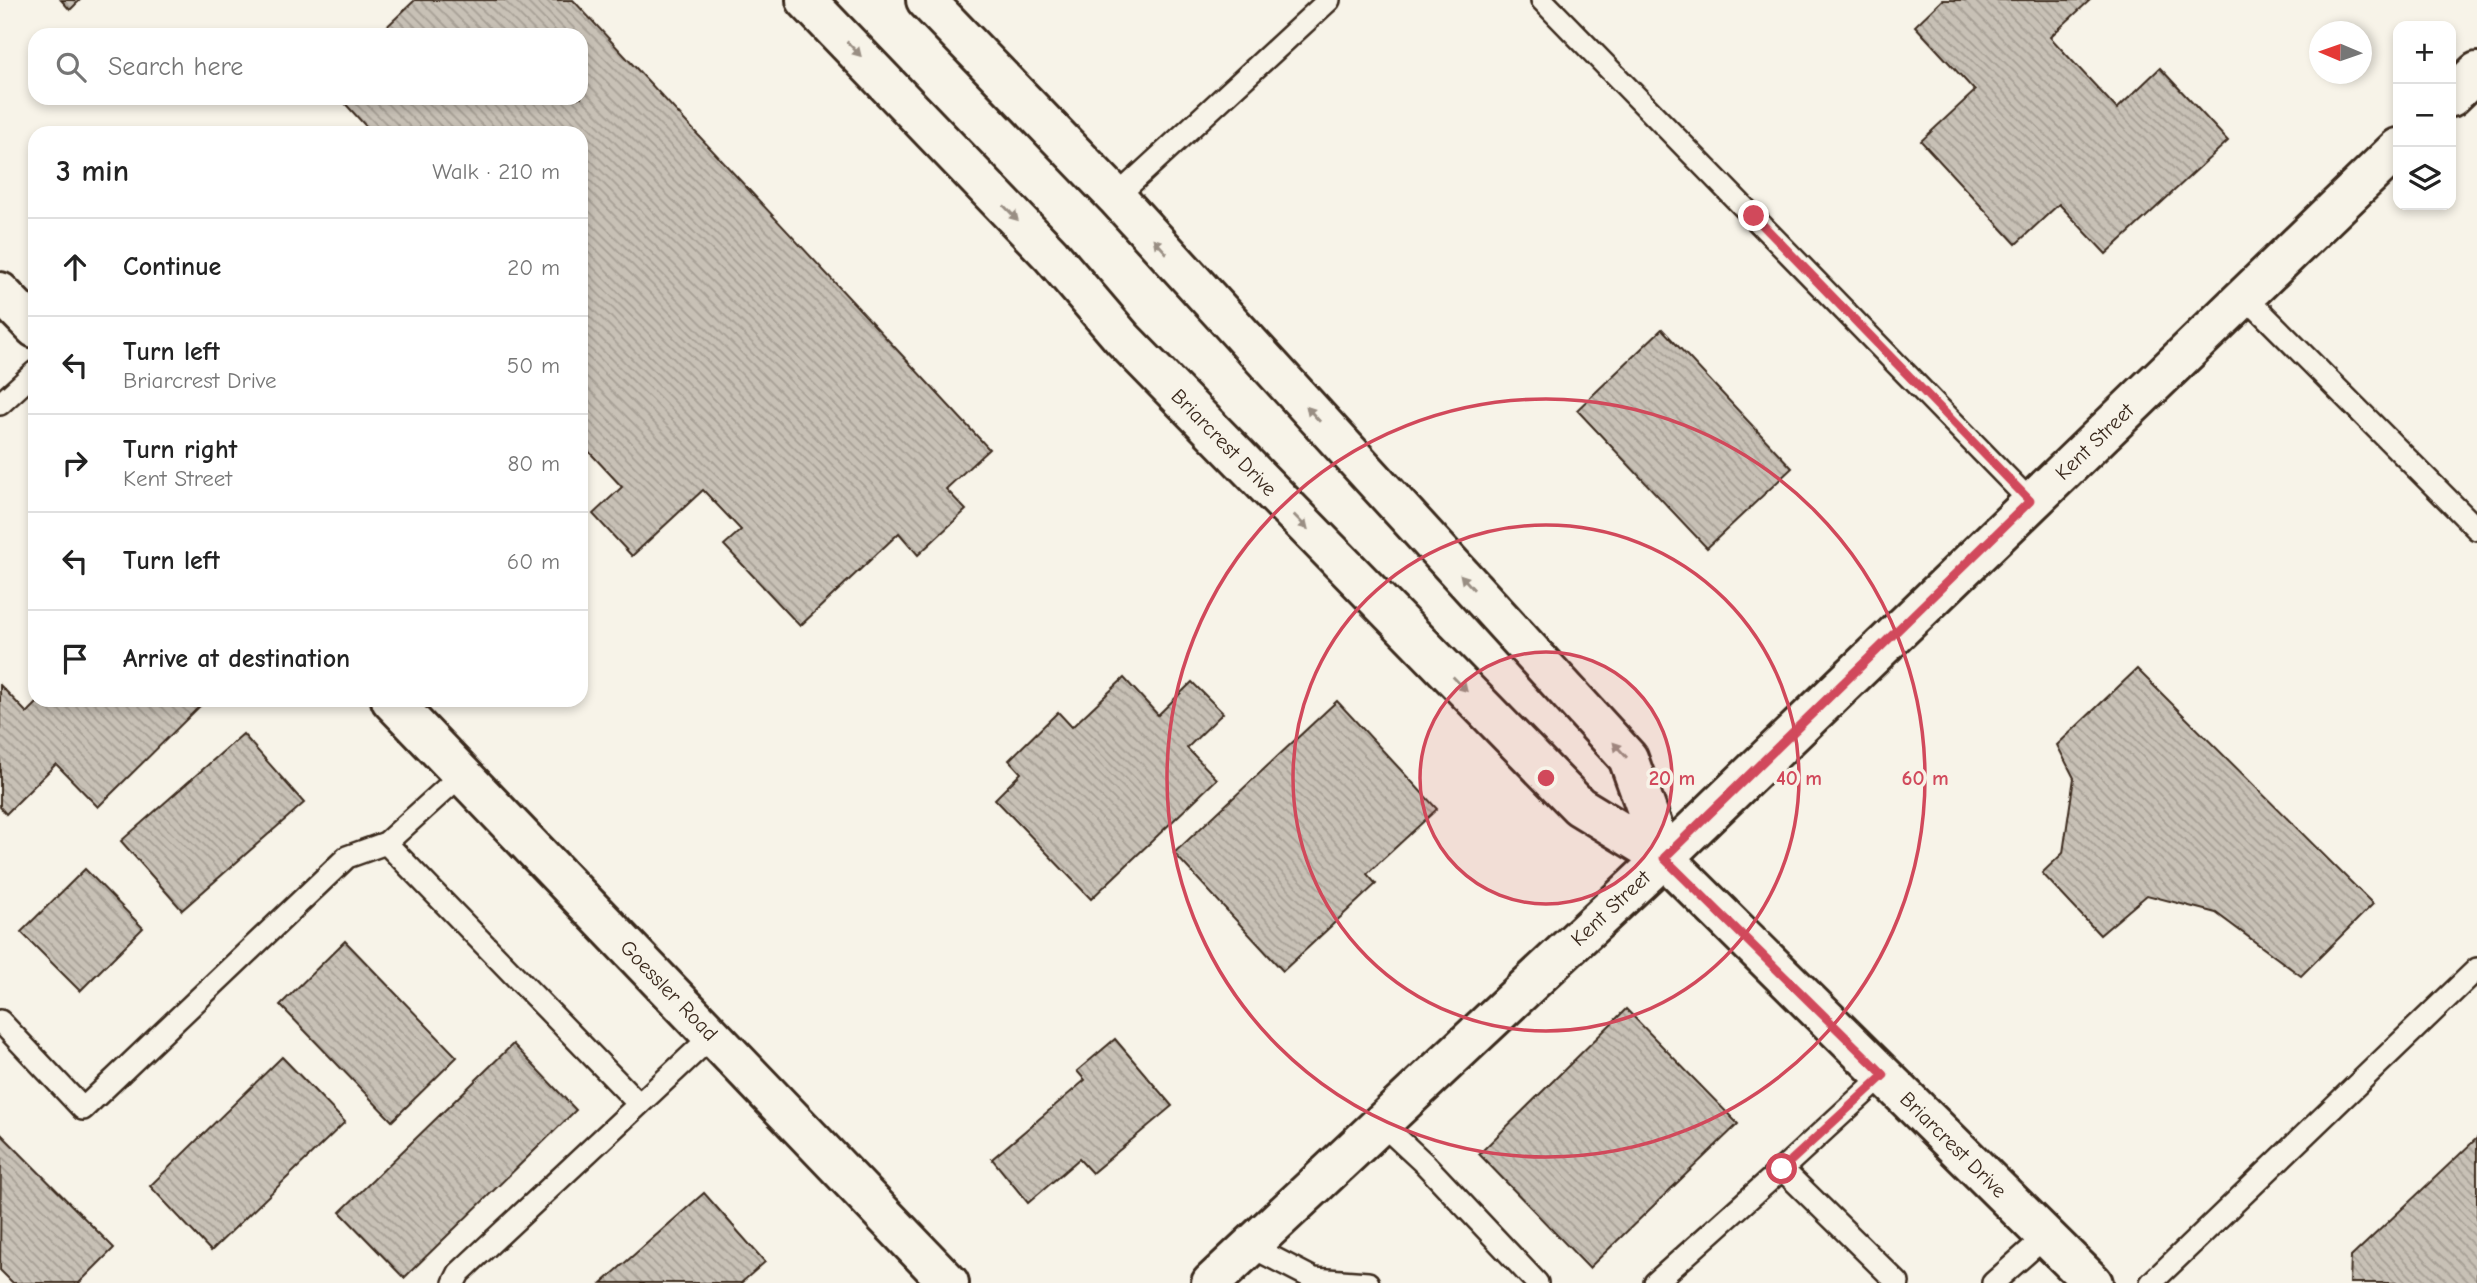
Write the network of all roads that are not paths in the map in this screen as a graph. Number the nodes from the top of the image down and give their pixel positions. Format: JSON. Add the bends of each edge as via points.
{"nodes":[{"id":1,"x":806,"y":0,"type":"edge"},
{"id":2,"x":926,"y":0,"type":"edge"},
{"id":3,"x":1329,"y":0,"type":"edge"},
{"id":4,"x":1542,"y":0,"type":"edge"},
{"id":5,"x":2477,"y":72,"type":"edge"},
{"id":6,"x":2456,"y":92,"type":"edge"},
{"id":7,"x":2393,"y":153,"type":"edge"},
{"id":8,"x":1116,"y":197,"type":"junction"},
{"id":9,"x":0,"y":292,"type":"edge"},
{"id":10,"x":2244,"y":295,"type":"junction"},
{"id":11,"x":28,"y":321,"type":"edge"},
{"id":12,"x":28,"y":378,"type":"edge"},
{"id":13,"x":0,"y":404,"type":"edge"},
{"id":14,"x":2030,"y":501,"type":"junction"},
{"id":15,"x":2477,"y":529,"type":"edge"},
{"id":16,"x":398,"y":707,"type":"edge"},
{"id":17,"x":462,"y":775,"type":"junction"},
{"id":18,"x":386,"y":843,"type":"junction"},
{"id":19,"x":1664,"y":858,"type":"junction"},
{"id":20,"x":2477,"y":969,"type":"edge"},
{"id":21,"x":0,"y":1021,"type":"edge"},
{"id":22,"x":712,"y":1036,"type":"junction"},
{"id":23,"x":1884,"y":1075,"type":"junction"},
{"id":24,"x":639,"y":1104,"type":"junction"},
{"id":25,"x":1381,"y":1123,"type":"junction"},
{"id":26,"x":1782,"y":1169,"type":"junction"},
{"id":27,"x":2046,"y":1236,"type":"junction"},
{"id":28,"x":1250,"y":1246,"type":"junction"},
{"id":29,"x":454,"y":1283,"type":"edge"},
{"id":30,"x":948,"y":1283,"type":"edge"},
{"id":31,"x":1211,"y":1283,"type":"edge"},
{"id":32,"x":1368,"y":1283,"type":"edge"},
{"id":33,"x":1537,"y":1283,"type":"edge"},
{"id":34,"x":1655,"y":1283,"type":"edge"},
{"id":35,"x":1898,"y":1283,"type":"edge"},
{"id":36,"x":1993,"y":1283,"type":"edge"},
{"id":37,"x":2093,"y":1283,"type":"edge"},
{"id":38,"x":2151,"y":1283,"type":"edge"}],
"edges":[{"from":1,"to":19,"type":"main road","name":"Briarcrest Drive","one_way":true,"via":[[1051,255],[1122,338],[1579,806]]},
{"from":2,"to":8,"type":"main road","name":"Briarcrest Drive"},
{"from":3,"to":8,"type":"lane"},
{"from":4,"to":14,"type":"lane"},
{"from":5,"to":6,"type":"main road"},
{"from":7,"to":10,"type":"main road","name":"Kent Street"},
{"from":19,"to":8,"type":"main road","name":"Briarcrest Drive","one_way":true,"via":[[1628,758]]},
{"from":9,"to":11,"type":"main road"},
{"from":10,"to":14,"type":"main road","name":"Kent Street"},
{"from":10,"to":15,"type":"lane"},
{"from":12,"to":13,"type":"lane"},
{"from":14,"to":19,"type":"main road","name":"Kent Street"},
{"from":16,"to":17,"type":"main road","name":"Goessler Road"},
{"from":17,"to":18,"type":"lane"},
{"from":17,"to":22,"type":"main road","name":"Goessler Road"},
{"from":18,"to":21,"type":"lane","via":[[347,856],[83,1109]]},
{"from":18,"to":24,"type":"lane"},
{"from":19,"to":23,"type":"main road","name":"Briarcrest Drive"},
{"from":19,"to":25,"type":"main road","name":"Kent Street"},
{"from":20,"to":38,"type":"lane"},
{"from":22,"to":24,"type":"lane"},
{"from":22,"to":30,"type":"main road","name":"Goessler Road"},
{"from":23,"to":26,"type":"lane"},
{"from":23,"to":27,"type":"main road","name":"Briarcrest Drive"},
{"from":24,"to":29,"type":"lane","via":[[458,1273]]},
{"from":25,"to":28,"type":"main road","name":"Kent Street"},
{"from":25,"to":33,"type":"lane","via":[[1426,1164]]},
{"from":26,"to":34,"type":"lane"},
{"from":26,"to":35,"type":"lane"},
{"from":27,"to":36,"type":"lane"},
{"from":27,"to":37,"type":"main road","name":"Briarcrest Drive"},
{"from":28,"to":31,"type":"main road","name":"Kent Street"},
{"from":28,"to":32,"type":"lane","via":[[1314,1279]]}]}
